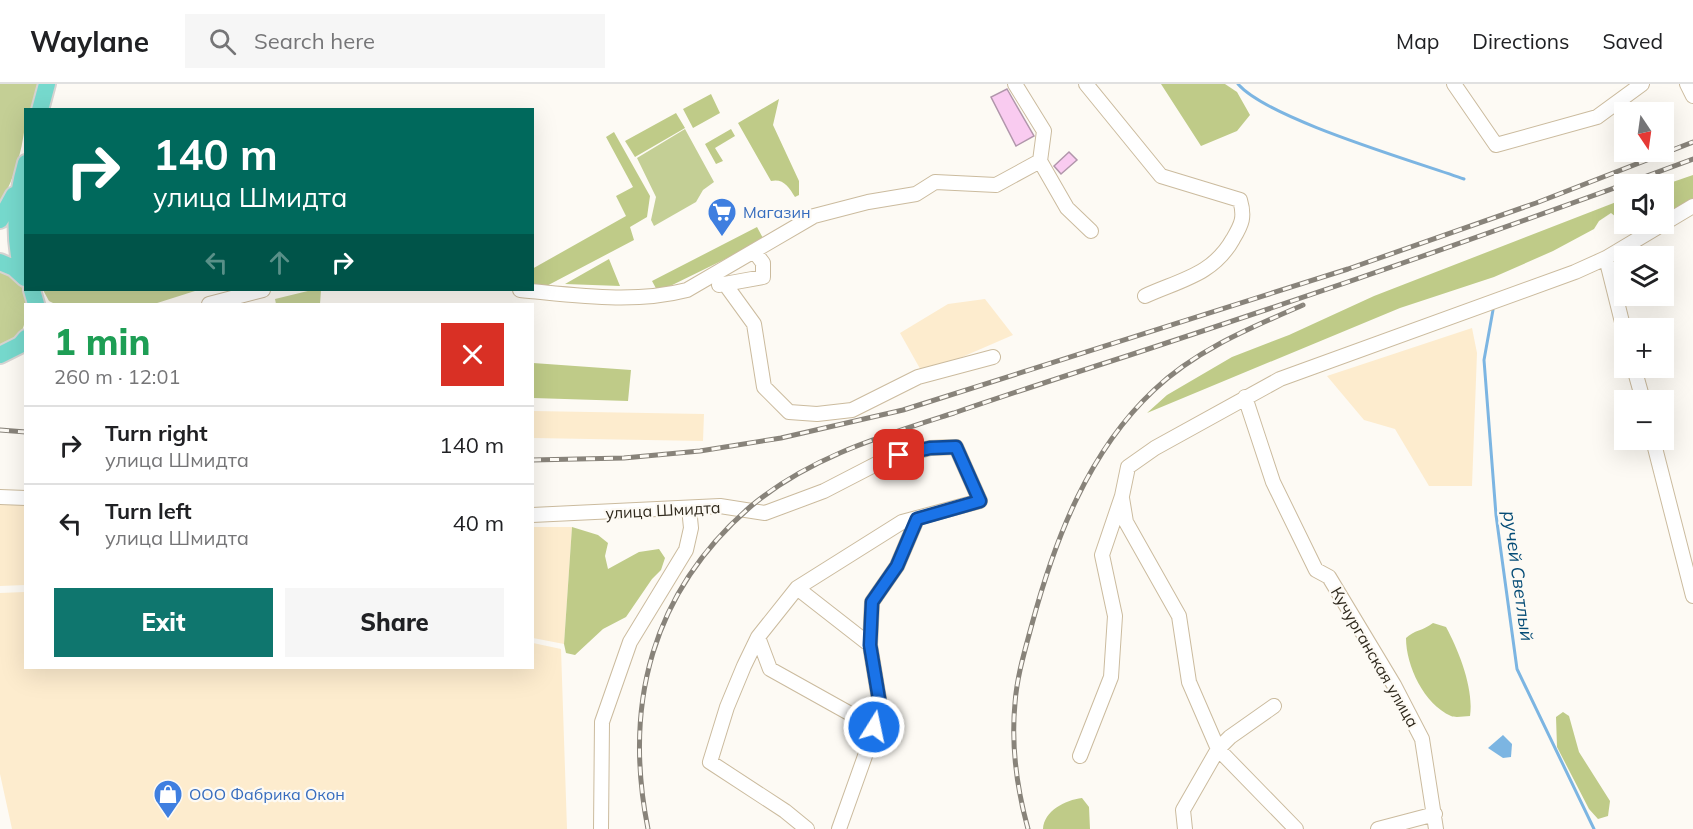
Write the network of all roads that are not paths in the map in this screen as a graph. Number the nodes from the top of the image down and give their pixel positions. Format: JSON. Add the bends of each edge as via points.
{"nodes":[{"id":1,"x":47,"y":84,"type":"edge"},
{"id":2,"x":1015,"y":84,"type":"edge"},
{"id":3,"x":1086,"y":84,"type":"edge"},
{"id":4,"x":1454,"y":84,"type":"edge"},
{"id":5,"x":1642,"y":84,"type":"edge"},
{"id":6,"x":1687,"y":84,"type":"edge"},
{"id":7,"x":1693,"y":96,"type":"edge"},
{"id":8,"x":41,"y":108,"type":"edge"},
{"id":9,"x":1040,"y":160,"type":"junction"},
{"id":10,"x":24,"y":170,"type":"edge"},
{"id":11,"x":21,"y":180,"type":"junction"},
{"id":12,"x":1693,"y":206,"type":"edge"},
{"id":13,"x":0,"y":220,"type":"edge"},
{"id":14,"x":1091,"y":231,"type":"dead end"},
{"id":15,"x":754,"y":251,"type":"junction"},
{"id":16,"x":1606,"y":258,"type":"junction"},
{"id":17,"x":0,"y":262,"type":"edge"},
{"id":18,"x":24,"y":264,"type":"edge"},
{"id":19,"x":24,"y":284,"type":"edge"},
{"id":20,"x":725,"y":284,"type":"junction"},
{"id":21,"x":687,"y":290,"type":"junction"},
{"id":22,"x":259,"y":291,"type":"edge"},
{"id":23,"x":532,"y":291,"type":"edge"},
{"id":24,"x":1145,"y":296,"type":"dead end"},
{"id":25,"x":213,"y":303,"type":"edge"},
{"id":26,"x":1621,"y":318,"type":"edge"},
{"id":27,"x":24,"y":342,"type":"edge"},
{"id":28,"x":0,"y":355,"type":"edge"},
{"id":29,"x":993,"y":357,"type":"dead end"},
{"id":30,"x":1245,"y":397,"type":"junction"},
{"id":31,"x":1656,"y":450,"type":"edge"},
{"id":32,"x":1122,"y":496,"type":"junction"},
{"id":33,"x":0,"y":497,"type":"edge"},
{"id":34,"x":24,"y":498,"type":"edge"},
{"id":35,"x":689,"y":508,"type":"junction"},
{"id":36,"x":534,"y":515,"type":"edge"},
{"id":37,"x":917,"y":519,"type":"junction"},
{"id":38,"x":796,"y":588,"type":"junction"},
{"id":39,"x":1693,"y":597,"type":"edge"},
{"id":40,"x":758,"y":637,"type":"junction"},
{"id":41,"x":870,"y":645,"type":"junction"},
{"id":42,"x":1274,"y":706,"type":"dead end"},
{"id":43,"x":874,"y":727,"type":"junction"},
{"id":44,"x":1218,"y":749,"type":"junction"},
{"id":45,"x":1080,"y":756,"type":"dead end"},
{"id":46,"x":1435,"y":814,"type":"junction"},
{"id":47,"x":601,"y":829,"type":"edge"},
{"id":48,"x":807,"y":829,"type":"edge"},
{"id":49,"x":839,"y":829,"type":"edge"},
{"id":50,"x":1185,"y":829,"type":"edge"},
{"id":51,"x":1296,"y":829,"type":"edge"},
{"id":52,"x":1378,"y":829,"type":"edge"},
{"id":53,"x":1436,"y":829,"type":"edge"}],
"edges":[{"from":1,"to":8,"type":"main road"},
{"from":2,"to":9,"type":"street","via":[[1044,131]]},
{"from":3,"to":24,"type":"street","via":[[1161,176],[1229,194],[1240,200],[1244,214],[1217,262]]},
{"from":4,"to":5,"type":"street","via":[[1496,145],[1597,117]]},
{"from":6,"to":7,"type":"street"},
{"from":9,"to":14,"type":"street","via":[[1067,208]]},
{"from":9,"to":15,"type":"street","via":[[996,185],[935,182],[916,194],[814,216]]},
{"from":10,"to":11,"type":"main road"},
{"from":11,"to":13,"type":"main road"},
{"from":11,"to":18,"type":"main road","via":[[15,233]]},
{"from":12,"to":16,"type":"street"},
{"from":15,"to":20,"type":"street","via":[[763,263],[762,278]]},
{"from":15,"to":21,"type":"street"},
{"from":16,"to":26,"type":"street"},
{"from":16,"to":30,"type":"street","via":[[1280,379]]},
{"from":17,"to":19,"type":"main road"},
{"from":20,"to":21,"type":"street"},
{"from":20,"to":29,"type":"street","via":[[754,324],[764,387],[789,412],[852,410],[918,377]]},
{"from":21,"to":23,"type":"street","via":[[666,296],[626,298]]},
{"from":22,"to":25,"type":"street"},
{"from":27,"to":28,"type":"main road"},
{"from":30,"to":32,"type":"street","via":[[1128,467]]},
{"from":30,"to":46,"type":"street","name":"Кучурганская улица","via":[[1273,482],[1316,570],[1329,578],[1422,739]]},
{"from":31,"to":39,"type":"street"},
{"from":32,"to":44,"type":"street","via":[[1126,522],[1179,615],[1189,682]]},
{"from":32,"to":45,"type":"street","via":[[1102,555],[1115,616],[1111,677]]},
{"from":33,"to":34,"type":"street"},
{"from":35,"to":36,"type":"street","name":"улица Шмидта"},
{"from":35,"to":37,"type":"street","name":"улица Шмидта","via":[[720,506],[765,513],[824,491],[884,460],[930,448],[956,447],[980,501]]},
{"from":35,"to":47,"type":"street","via":[[691,528],[686,549],[630,642],[602,722]]},
{"from":37,"to":38,"type":"street","name":"улица Шмидта","via":[[902,522]]},
{"from":37,"to":41,"type":"street","via":[[897,566],[872,602]]},
{"from":38,"to":40,"type":"street","name":"улица Шмидта"},
{"from":38,"to":41,"type":"street"},
{"from":40,"to":43,"type":"street","via":[[770,669]]},
{"from":40,"to":48,"type":"street","name":"улица Шмидта","via":[[727,707],[710,762]]},
{"from":41,"to":43,"type":"street","via":[[881,711]]},
{"from":42,"to":44,"type":"street"},
{"from":43,"to":49,"type":"street"},
{"from":44,"to":50,"type":"street","via":[[1183,810]]},
{"from":44,"to":51,"type":"street"},
{"from":46,"to":52,"type":"street"},
{"from":46,"to":53,"type":"street","name":"Кучурганская улица"}]}
